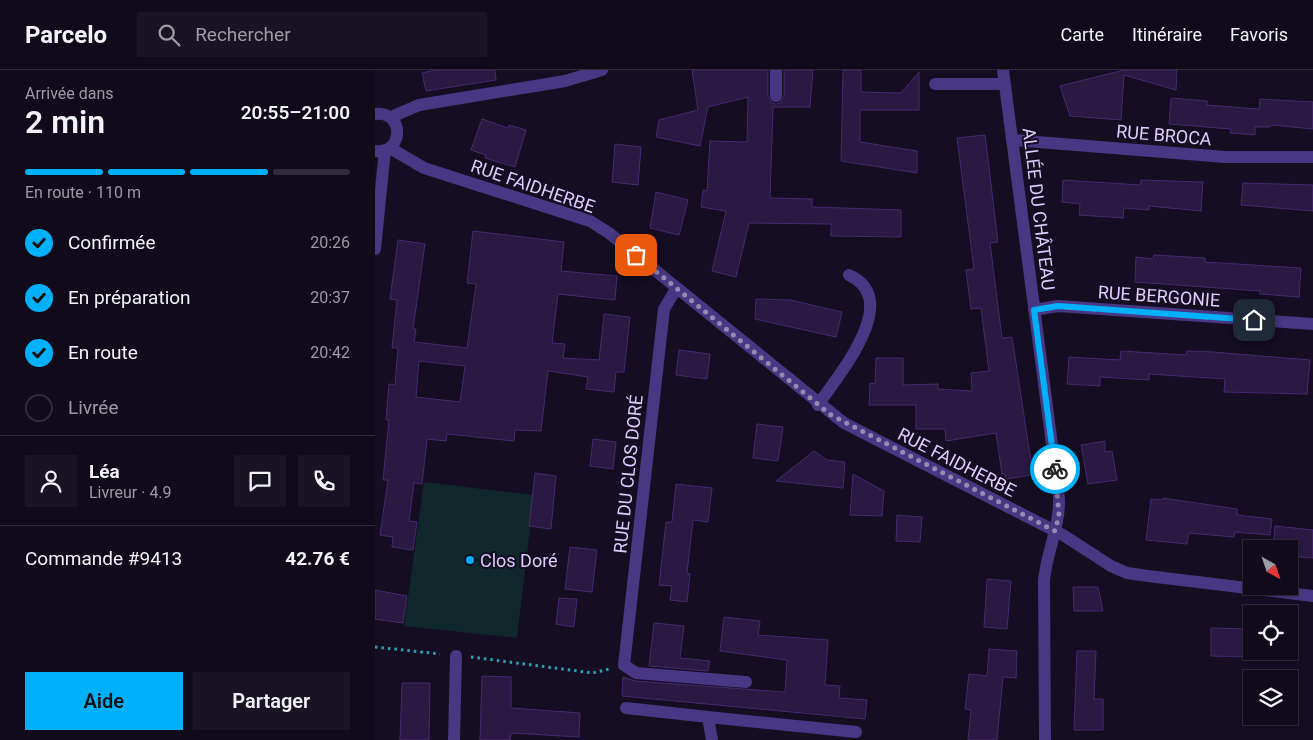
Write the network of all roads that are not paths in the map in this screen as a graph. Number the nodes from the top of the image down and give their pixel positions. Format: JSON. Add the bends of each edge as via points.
{"nodes":[{"id":1,"x":602,"y":70,"type":"edge"},
{"id":2,"x":776,"y":70,"type":"edge"},
{"id":3,"x":1003,"y":70,"type":"edge"},
{"id":4,"x":935,"y":84,"type":"dead end"},
{"id":5,"x":1005,"y":84,"type":"junction"},
{"id":6,"x":777,"y":96,"type":"dead end"},
{"id":7,"x":375,"y":114,"type":"edge"},
{"id":8,"x":391,"y":117,"type":"junction"},
{"id":9,"x":1012,"y":140,"type":"junction"},
{"id":10,"x":383,"y":150,"type":"edge"},
{"id":11,"x":1313,"y":157,"type":"edge"},
{"id":12,"x":375,"y":249,"type":"edge"},
{"id":13,"x":849,"y":275,"type":"dead end"},
{"id":14,"x":676,"y":289,"type":"junction"},
{"id":15,"x":1034,"y":310,"type":"junction"},
{"id":16,"x":1313,"y":324,"type":"edge"},
{"id":17,"x":818,"y":404,"type":"junction"},
{"id":18,"x":1055,"y":531,"type":"junction"},
{"id":19,"x":1313,"y":596,"type":"edge"},
{"id":20,"x":456,"y":656,"type":"road end"},
{"id":21,"x":746,"y":682,"type":"dead end"},
{"id":22,"x":626,"y":708,"type":"dead end"},
{"id":23,"x":708,"y":717,"type":"junction"},
{"id":24,"x":856,"y":732,"type":"dead end"},
{"id":25,"x":455,"y":740,"type":"edge"},
{"id":26,"x":713,"y":740,"type":"edge"},
{"id":27,"x":1045,"y":740,"type":"edge"}],
"edges":[{"from":1,"to":8,"type":"street","via":[[565,81],[419,105]]},
{"from":2,"to":6,"type":"street"},
{"from":3,"to":5,"type":"street","name":"ALLÉE DU CHÂTEAU"},
{"from":4,"to":5,"type":"street"},
{"from":5,"to":9,"type":"street","name":"ALLÉE DU CHÂTEAU"},
{"from":7,"to":8,"type":"street"},
{"from":8,"to":10,"type":"street","via":[[398,133],[394,144]]},
{"from":9,"to":11,"type":"street","name":"RUE BROCA","via":[[1225,157]]},
{"from":9,"to":15,"type":"street","name":"ALLÉE DU CHÂTEAU"},
{"from":10,"to":12,"type":"street"},
{"from":10,"to":14,"type":"street","name":"RUE FAIDHERBE","via":[[424,168],[590,221]]},
{"from":13,"to":17,"type":"street","via":[[860,280],[869,291],[871,308],[867,327]]},
{"from":14,"to":17,"type":"street","name":"RUE FAIDHERBE"},
{"from":14,"to":21,"type":"street","name":"RUE DU CLOS DORÉ","via":[[664,309],[624,665],[636,672]]},
{"from":15,"to":16,"type":"street","name":"RUE BERGONIE","via":[[1058,306]]},
{"from":15,"to":18,"type":"street","name":"ALLÉE DU CHÂTEAU","via":[[1059,498]]},
{"from":17,"to":18,"type":"street","name":"RUE FAIDHERBE","via":[[861,433]]},
{"from":18,"to":19,"type":"street","name":"RUE FAIDHERBE","via":[[1111,566],[1127,572]]},
{"from":18,"to":27,"type":"street","name":"ALLÉE DU CHÂTEAU","via":[[1044,580]]},
{"from":20,"to":25,"type":"street"},
{"from":22,"to":23,"type":"street"},
{"from":23,"to":24,"type":"street"},
{"from":23,"to":26,"type":"street"}]}
